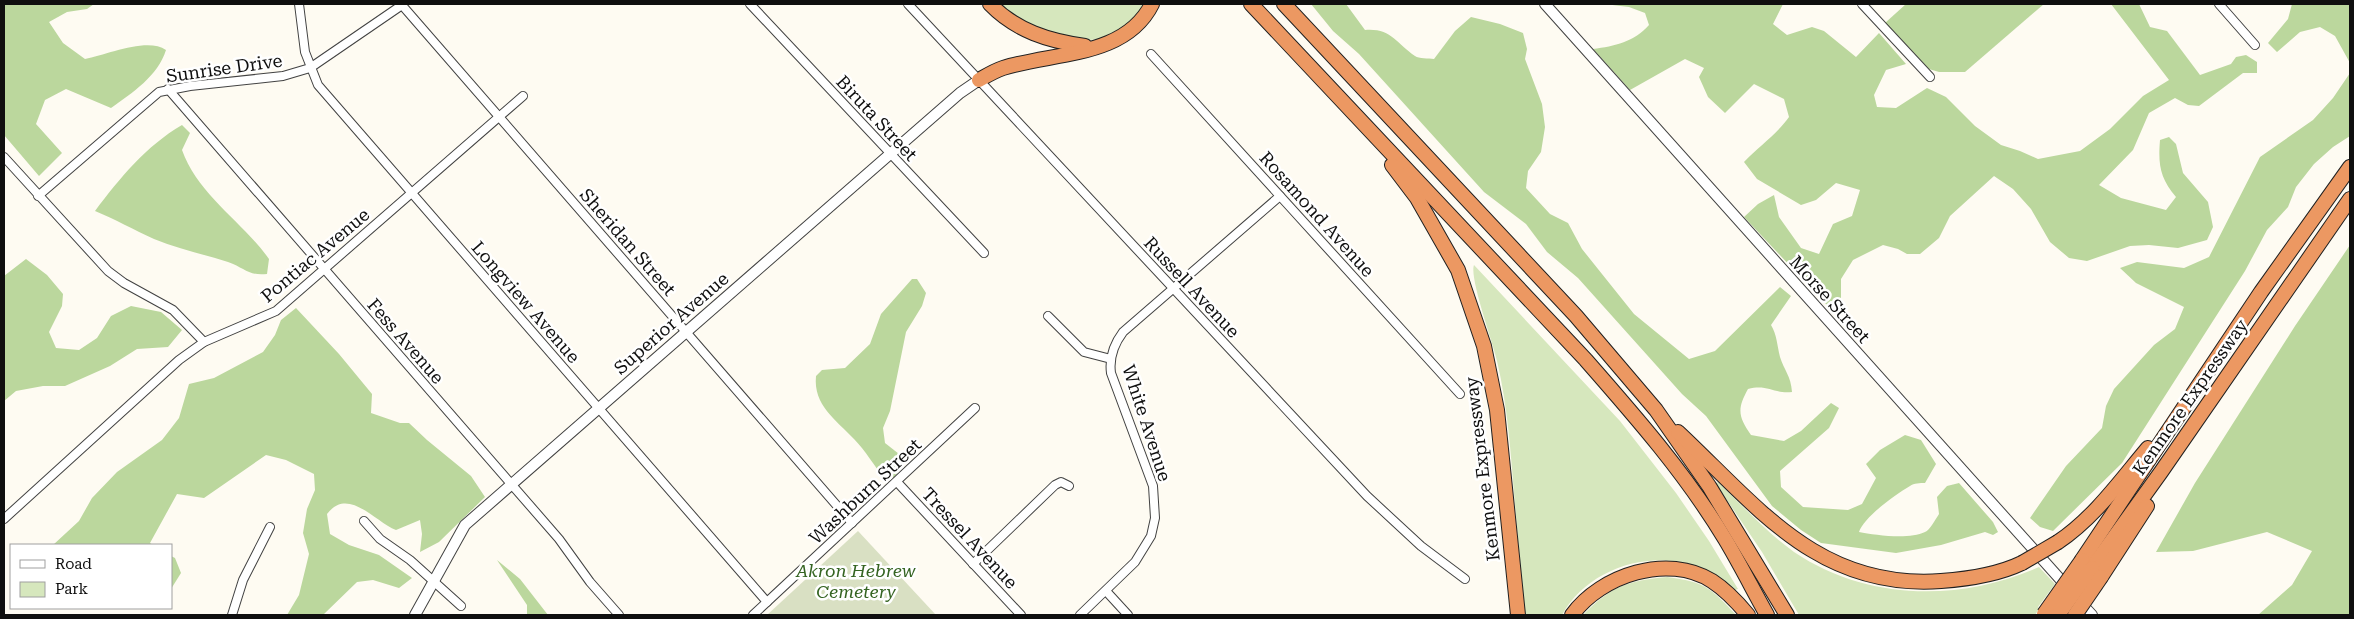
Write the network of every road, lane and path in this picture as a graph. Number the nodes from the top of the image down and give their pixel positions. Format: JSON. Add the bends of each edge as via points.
{"nodes":[{"id":1,"x":299,"y":4,"type":"edge"},
{"id":2,"x":402,"y":4,"type":"edge"},
{"id":3,"x":750,"y":4,"type":"edge"},
{"id":4,"x":908,"y":4,"type":"edge"},
{"id":5,"x":990,"y":4,"type":"edge"},
{"id":6,"x":1152,"y":4,"type":"edge"},
{"id":7,"x":1251,"y":4,"type":"edge"},
{"id":8,"x":1284,"y":4,"type":"edge"},
{"id":9,"x":1545,"y":4,"type":"edge"},
{"id":10,"x":1862,"y":4,"type":"edge"},
{"id":11,"x":2218,"y":4,"type":"edge"},
{"id":12,"x":2255,"y":45,"type":"dead end"},
{"id":13,"x":1094,"y":47,"type":"junction"},
{"id":14,"x":1151,"y":54,"type":"dead end"},
{"id":15,"x":310,"y":68,"type":"junction"},
{"id":16,"x":1930,"y":77,"type":"dead end"},
{"id":17,"x":979,"y":80,"type":"junction"},
{"id":18,"x":168,"y":89,"type":"junction"},
{"id":19,"x":523,"y":96,"type":"dead end"},
{"id":20,"x":1354,"y":114,"type":"junction"},
{"id":21,"x":499,"y":116,"type":"junction"},
{"id":22,"x":891,"y":154,"type":"junction"},
{"id":23,"x":4,"y":157,"type":"edge"},
{"id":24,"x":2350,"y":167,"type":"edge"},
{"id":25,"x":412,"y":192,"type":"junction"},
{"id":26,"x":38,"y":196,"type":"junction"},
{"id":27,"x":1280,"y":196,"type":"junction"},
{"id":28,"x":2350,"y":199,"type":"edge"},
{"id":29,"x":984,"y":253,"type":"dead end"},
{"id":30,"x":324,"y":268,"type":"junction"},
{"id":31,"x":1174,"y":289,"type":"junction"},
{"id":32,"x":1048,"y":316,"type":"dead end"},
{"id":33,"x":686,"y":332,"type":"junction"},
{"id":34,"x":204,"y":342,"type":"junction"},
{"id":35,"x":1111,"y":359,"type":"junction"},
{"id":36,"x":1460,"y":394,"type":"dead end"},
{"id":37,"x":2192,"y":396,"type":"junction"},
{"id":38,"x":598,"y":408,"type":"junction"},
{"id":39,"x":975,"y":408,"type":"dead end"},
{"id":40,"x":1656,"y":410,"type":"junction"},
{"id":41,"x":896,"y":482,"type":"junction"},
{"id":42,"x":511,"y":484,"type":"junction"},
{"id":43,"x":1069,"y":486,"type":"dead end"},
{"id":44,"x":4,"y":519,"type":"edge"},
{"id":45,"x":364,"y":520,"type":"dead end"},
{"id":46,"x":852,"y":523,"type":"junction"},
{"id":47,"x":270,"y":527,"type":"dead end"},
{"id":48,"x":973,"y":564,"type":"junction"},
{"id":49,"x":2092,"y":568,"type":"junction"},
{"id":50,"x":1465,"y":579,"type":"dead end"},
{"id":51,"x":432,"y":582,"type":"junction"},
{"id":52,"x":1106,"y":591,"type":"junction"},
{"id":53,"x":767,"y":602,"type":"junction"},
{"id":54,"x":461,"y":606,"type":"dead end"},
{"id":55,"x":232,"y":615,"type":"edge"},
{"id":56,"x":415,"y":615,"type":"edge"},
{"id":57,"x":619,"y":615,"type":"edge"},
{"id":58,"x":753,"y":615,"type":"edge"},
{"id":59,"x":1021,"y":615,"type":"edge"},
{"id":60,"x":1080,"y":615,"type":"edge"},
{"id":61,"x":1128,"y":615,"type":"edge"},
{"id":62,"x":1518,"y":615,"type":"edge"},
{"id":63,"x":1572,"y":615,"type":"edge"},
{"id":64,"x":1748,"y":615,"type":"edge"},
{"id":65,"x":1768,"y":615,"type":"edge"},
{"id":66,"x":1788,"y":615,"type":"edge"},
{"id":67,"x":2049,"y":615,"type":"edge"},
{"id":68,"x":2075,"y":615,"type":"edge"},
{"id":69,"x":2092,"y":615,"type":"edge"}],
"edges":[{"from":1,"to":15,"type":"street","name":"Longview Avenue"},
{"from":2,"to":15,"type":"street","name":"Sunrise Drive"},
{"from":2,"to":21,"type":"street","name":"Sheridan Street"},
{"from":3,"to":22,"type":"street","name":"Biruta Street"},
{"from":4,"to":17,"type":"street","name":"Russell Avenue"},
{"from":5,"to":13,"type":"highway","via":[[1006,18],[1038,36]]},
{"from":6,"to":13,"type":"highway","via":[[1131,31]]},
{"from":7,"to":20,"type":"highway"},
{"from":8,"to":40,"type":"highway","via":[[1576,316]]},
{"from":9,"to":69,"type":"street","name":"Morse Street"},
{"from":10,"to":16,"type":"street"},
{"from":11,"to":12,"type":"street"},
{"from":13,"to":17,"type":"highway","via":[[1002,68]]},
{"from":14,"to":27,"type":"street","name":"Rosamond Avenue"},
{"from":15,"to":18,"type":"street","name":"Sunrise Drive","via":[[283,76]]},
{"from":15,"to":25,"type":"street","name":"Longview Avenue","via":[[318,85]]},
{"from":17,"to":22,"type":"street","name":"Superior Avenue"},
{"from":17,"to":31,"type":"street","name":"Russell Avenue"},
{"from":18,"to":26,"type":"street","name":"Sunrise Drive","via":[[148,100]]},
{"from":18,"to":30,"type":"street","name":"Fess Avenue"},
{"from":19,"to":21,"type":"street","name":"Pontiac Avenue"},
{"from":20,"to":62,"type":"highway","name":"Kenmore Expressway","via":[[1417,198],[1458,270],[1475,317],[1497,410]]},
{"from":20,"to":65,"type":"highway","via":[[1635,416],[1680,473],[1724,538]]},
{"from":21,"to":25,"type":"street","name":"Pontiac Avenue"},
{"from":21,"to":33,"type":"street","name":"Sheridan Street"},
{"from":22,"to":29,"type":"street","name":"Biruta Street"},
{"from":22,"to":33,"type":"street","name":"Superior Avenue"},
{"from":23,"to":26,"type":"street"},
{"from":24,"to":37,"type":"highway","name":"Kenmore Expressway"},
{"from":25,"to":30,"type":"street","name":"Pontiac Avenue"},
{"from":25,"to":38,"type":"street","name":"Longview Avenue"},
{"from":26,"to":34,"type":"street","via":[[108,271],[173,310]]},
{"from":27,"to":31,"type":"street","name":"White Avenue"},
{"from":27,"to":36,"type":"street","name":"Rosamond Avenue"},
{"from":28,"to":49,"type":"highway","name":"Kenmore Expressway","via":[[2252,342],[2190,442]]},
{"from":30,"to":34,"type":"street","name":"Pontiac Avenue","via":[[276,311]]},
{"from":30,"to":42,"type":"street","name":"Fess Avenue"},
{"from":31,"to":35,"type":"street","name":"White Avenue","via":[[1123,332],[1114,345]]},
{"from":31,"to":50,"type":"street","name":"Russell Avenue","via":[[1367,496],[1421,546]]},
{"from":32,"to":35,"type":"street","via":[[1084,352]]},
{"from":33,"to":38,"type":"street","name":"Superior Avenue"},
{"from":33,"to":46,"type":"street","name":"Sheridan Street"},
{"from":34,"to":44,"type":"street","name":"Pontiac Avenue","via":[[142,392]]},
{"from":35,"to":52,"type":"street","name":"White Avenue","via":[[1111,373],[1153,486],[1155,518],[1142,554]]},
{"from":37,"to":40,"type":"highway","bridge":true,"via":[[2103,501],[2058,542],[2022,563],[1978,577],[1919,583],[1884,579],[1842,566],[1801,544],[1774,524]]},
{"from":37,"to":49,"type":"highway"},
{"from":38,"to":42,"type":"street","name":"Superior Avenue"},
{"from":38,"to":53,"type":"street","name":"Longview Avenue"},
{"from":39,"to":41,"type":"street","name":"Washburn Street"},
{"from":40,"to":66,"type":"highway","via":[[1709,486]]},
{"from":41,"to":46,"type":"street","name":"Washburn Street"},
{"from":41,"to":48,"type":"street","name":"Tressel Avenue"},
{"from":42,"to":51,"type":"street","name":"Superior Avenue","via":[[464,525]]},
{"from":42,"to":57,"type":"street","name":"Fess Avenue"},
{"from":43,"to":48,"type":"street","via":[[1061,482],[1054,485]]},
{"from":45,"to":51,"type":"street","via":[[380,539],[410,560]]},
{"from":46,"to":53,"type":"street","name":"Washburn Street"},
{"from":47,"to":55,"type":"street","via":[[243,580]]},
{"from":48,"to":59,"type":"street","name":"Tressel Avenue"},
{"from":49,"to":67,"type":"highway","bridge":true},
{"from":49,"to":68,"type":"highway","bridge":true},
{"from":51,"to":54,"type":"street"},
{"from":51,"to":56,"type":"street","name":"Superior Avenue"},
{"from":52,"to":60,"type":"street","name":"White Avenue"},
{"from":52,"to":61,"type":"street"},
{"from":53,"to":58,"type":"street","name":"Washburn Street"},
{"from":63,"to":64,"type":"highway","via":[[1586,599],[1611,580],[1659,570],[1694,573],[1712,581]]}]}
